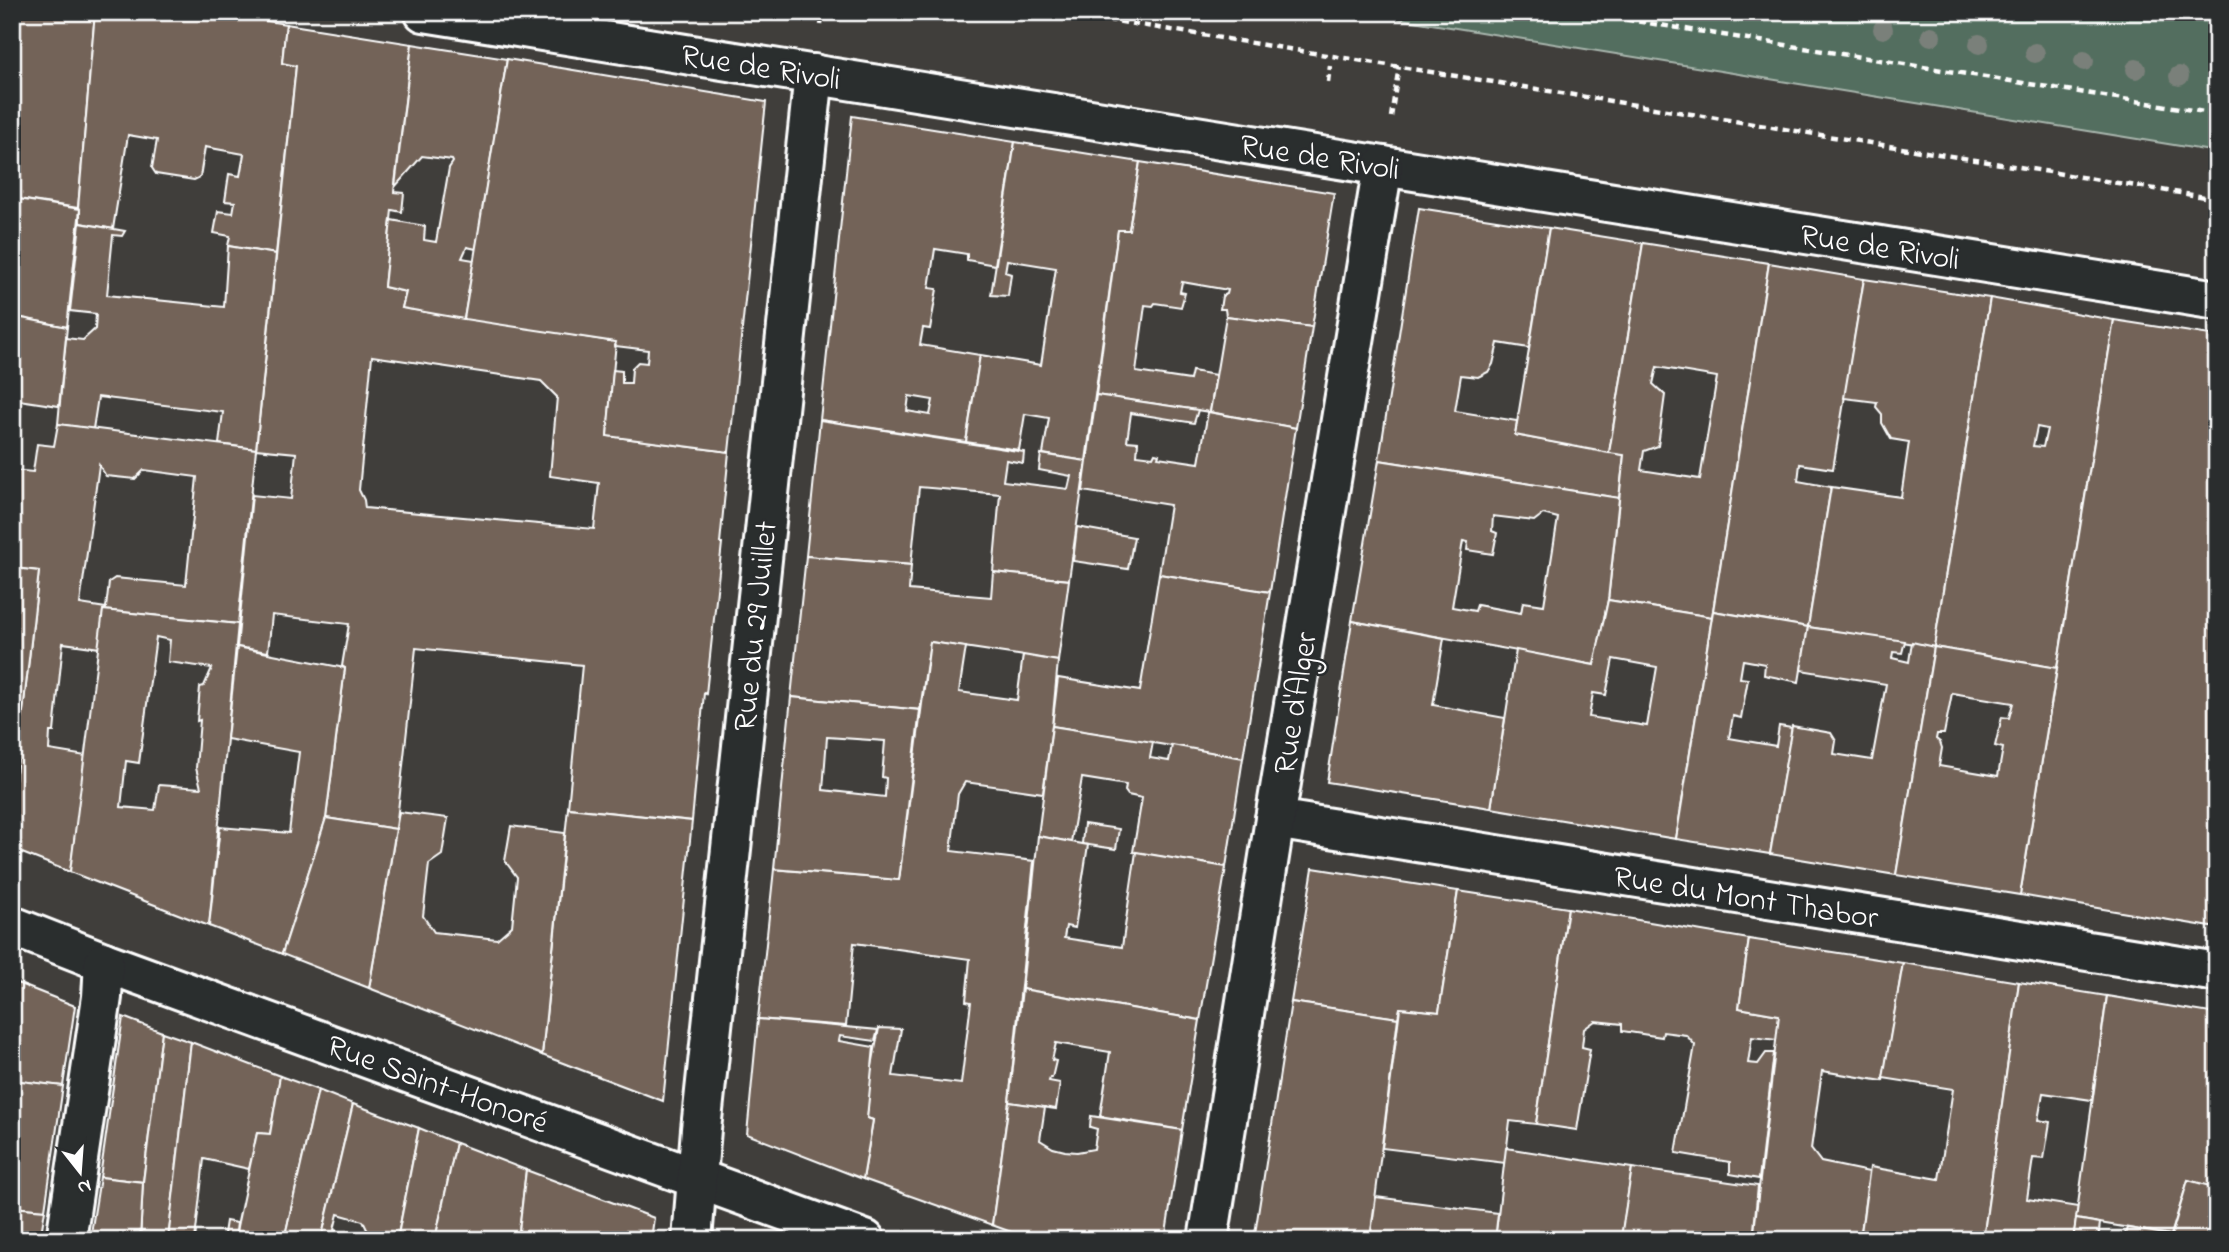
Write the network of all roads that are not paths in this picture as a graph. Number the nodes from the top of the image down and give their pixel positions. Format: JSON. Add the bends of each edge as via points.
{"nodes":[{"id":1,"x":424,"y":12,"type":"edge"},
{"id":2,"x":814,"y":74,"type":"junction"},
{"id":3,"x":1383,"y":166,"type":"junction"},
{"id":4,"x":2217,"y":300,"type":"edge"},
{"id":5,"x":1275,"y":819,"type":"junction"},
{"id":6,"x":12,"y":926,"type":"edge"},
{"id":7,"x":104,"y":961,"type":"junction"},
{"id":8,"x":2217,"y":972,"type":"edge"},
{"id":9,"x":698,"y":1178,"type":"junction"},
{"id":10,"x":66,"y":1240,"type":"edge"},
{"id":11,"x":692,"y":1240,"type":"edge"},
{"id":12,"x":864,"y":1240,"type":"edge"},
{"id":13,"x":1208,"y":1240,"type":"edge"}],
"edges":[{"from":1,"to":2,"type":"street","name":"Rue de Rivoli"},
{"from":2,"to":3,"type":"street","name":"Rue de Rivoli"},
{"from":2,"to":9,"type":"street","name":"Rue du 29 Juillet"},
{"from":3,"to":4,"type":"street","name":"Rue de Rivoli"},
{"from":3,"to":5,"type":"street","name":"Rue d'Alger"},
{"from":5,"to":8,"type":"street","name":"Rue du Mont Thabor"},
{"from":5,"to":13,"type":"street","name":"Rue d'Alger"},
{"from":6,"to":7,"type":"street","name":"Rue Saint-Honoré"},
{"from":7,"to":9,"type":"street","name":"Rue Saint-Honoré"},
{"from":7,"to":10,"type":"street"},
{"from":9,"to":11,"type":"street","name":"Rue du 29 Juillet"},
{"from":9,"to":12,"type":"street","name":"Rue Saint-Honoré"}]}
